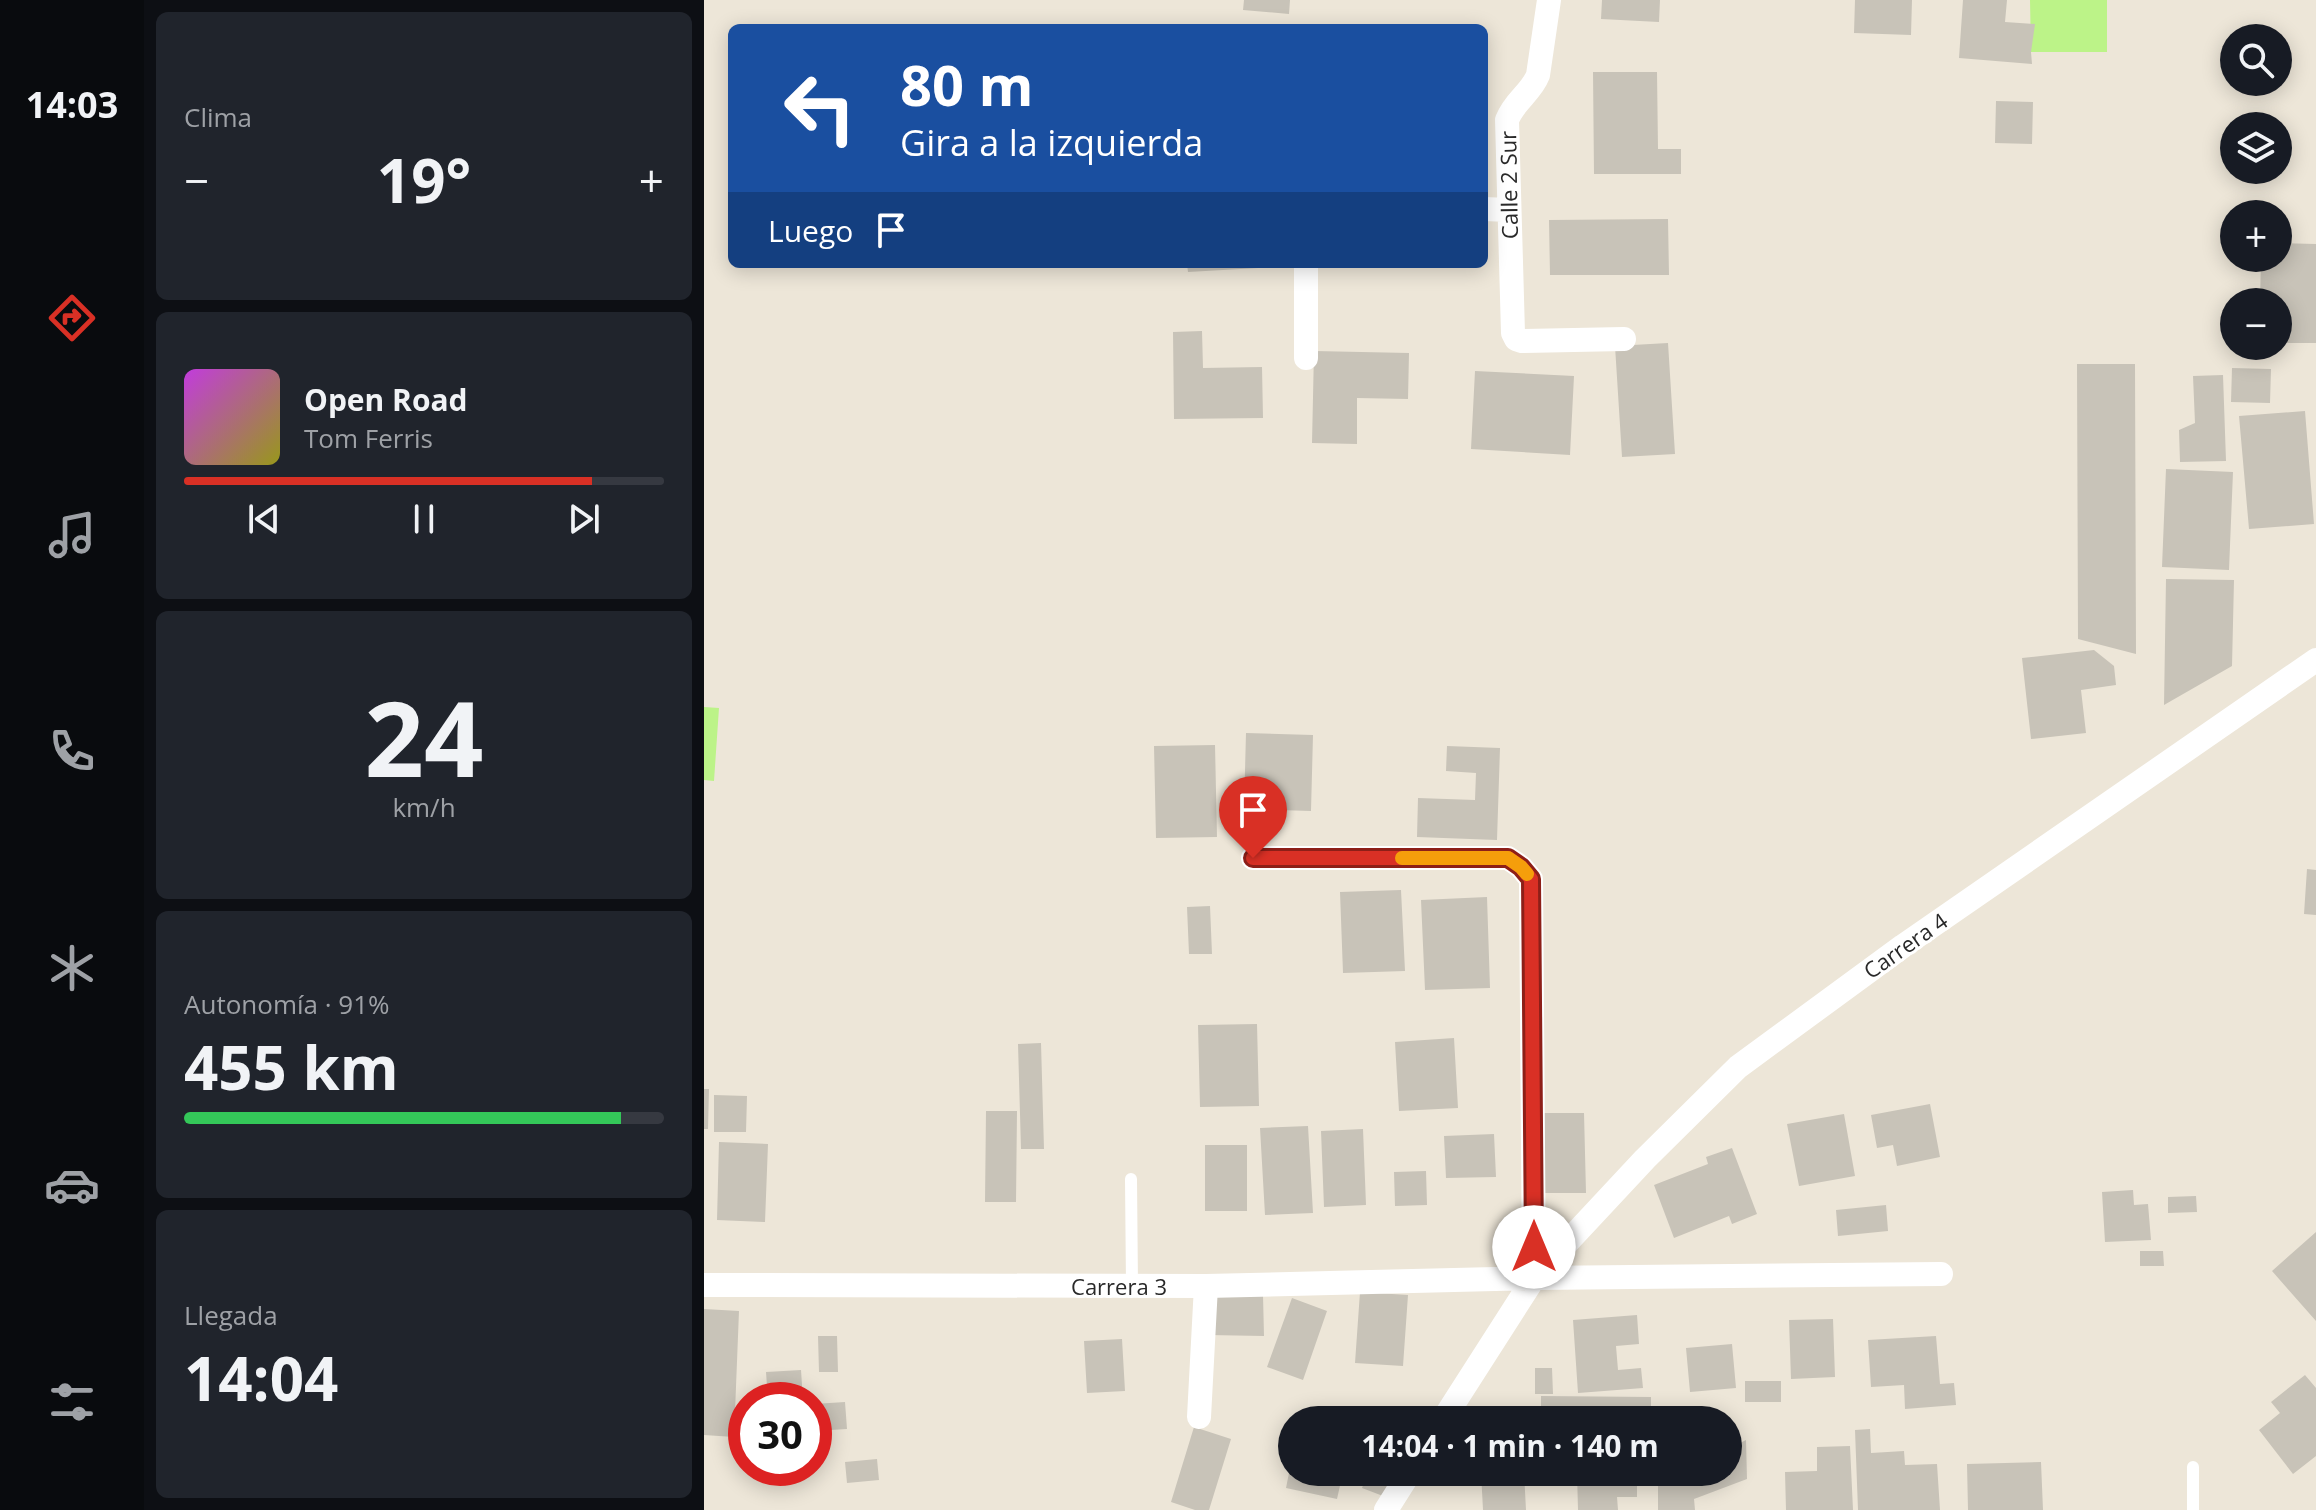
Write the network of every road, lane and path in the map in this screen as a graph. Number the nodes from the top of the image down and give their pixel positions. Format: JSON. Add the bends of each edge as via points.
{"nodes":[{"id":1,"x":1549,"y":0,"type":"edge"},
{"id":2,"x":1488,"y":209,"type":"edge"},
{"id":3,"x":1509,"y":210,"type":"junction"},
{"id":4,"x":1306,"y":268,"type":"edge"},
{"id":5,"x":1624,"y":339,"type":"dead end"},
{"id":6,"x":1306,"y":358,"type":"dead end"},
{"id":7,"x":2316,"y":660,"type":"edge"},
{"id":8,"x":1253,"y":858,"type":"dead end"},
{"id":9,"x":1131,"y":1179,"type":"dead end"},
{"id":10,"x":1941,"y":1274,"type":"dead end"},
{"id":11,"x":1534,"y":1278,"type":"junction"},
{"id":12,"x":704,"y":1285,"type":"edge"},
{"id":13,"x":1132,"y":1286,"type":"junction"},
{"id":14,"x":1206,"y":1286,"type":"junction"},
{"id":15,"x":1452,"y":1406,"type":"edge"},
{"id":16,"x":1199,"y":1417,"type":"dead end"},
{"id":17,"x":2193,"y":1467,"type":"dead end"},
{"id":18,"x":1401,"y":1486,"type":"edge"},
{"id":19,"x":1386,"y":1510,"type":"edge"},
{"id":20,"x":2193,"y":1510,"type":"edge"}],
"edges":[{"from":1,"to":3,"type":"street","name":"Calle 2 Sur","via":[[1538,75],[1507,120]]},
{"from":2,"to":3,"type":"street"},
{"from":3,"to":5,"type":"street","name":"Calle 2 Sur","via":[[1516,339]]},
{"from":4,"to":6,"type":"street"},
{"from":7,"to":11,"type":"street","name":"Carrera 4","via":[[1738,1067]]},
{"from":8,"to":11,"type":"street","via":[[1508,858],[1531,879]]},
{"from":9,"to":13,"type":"lane"},
{"from":10,"to":11,"type":"street","name":"Carrera 3"},
{"from":11,"to":14,"type":"street","name":"Carrera 3"},
{"from":11,"to":15,"type":"street","name":"Carrera 4"},
{"from":12,"to":13,"type":"street","name":"Carrera 3"},
{"from":13,"to":14,"type":"street","name":"Carrera 3"},
{"from":14,"to":16,"type":"street"},
{"from":17,"to":20,"type":"lane"},
{"from":18,"to":19,"type":"street"}]}
